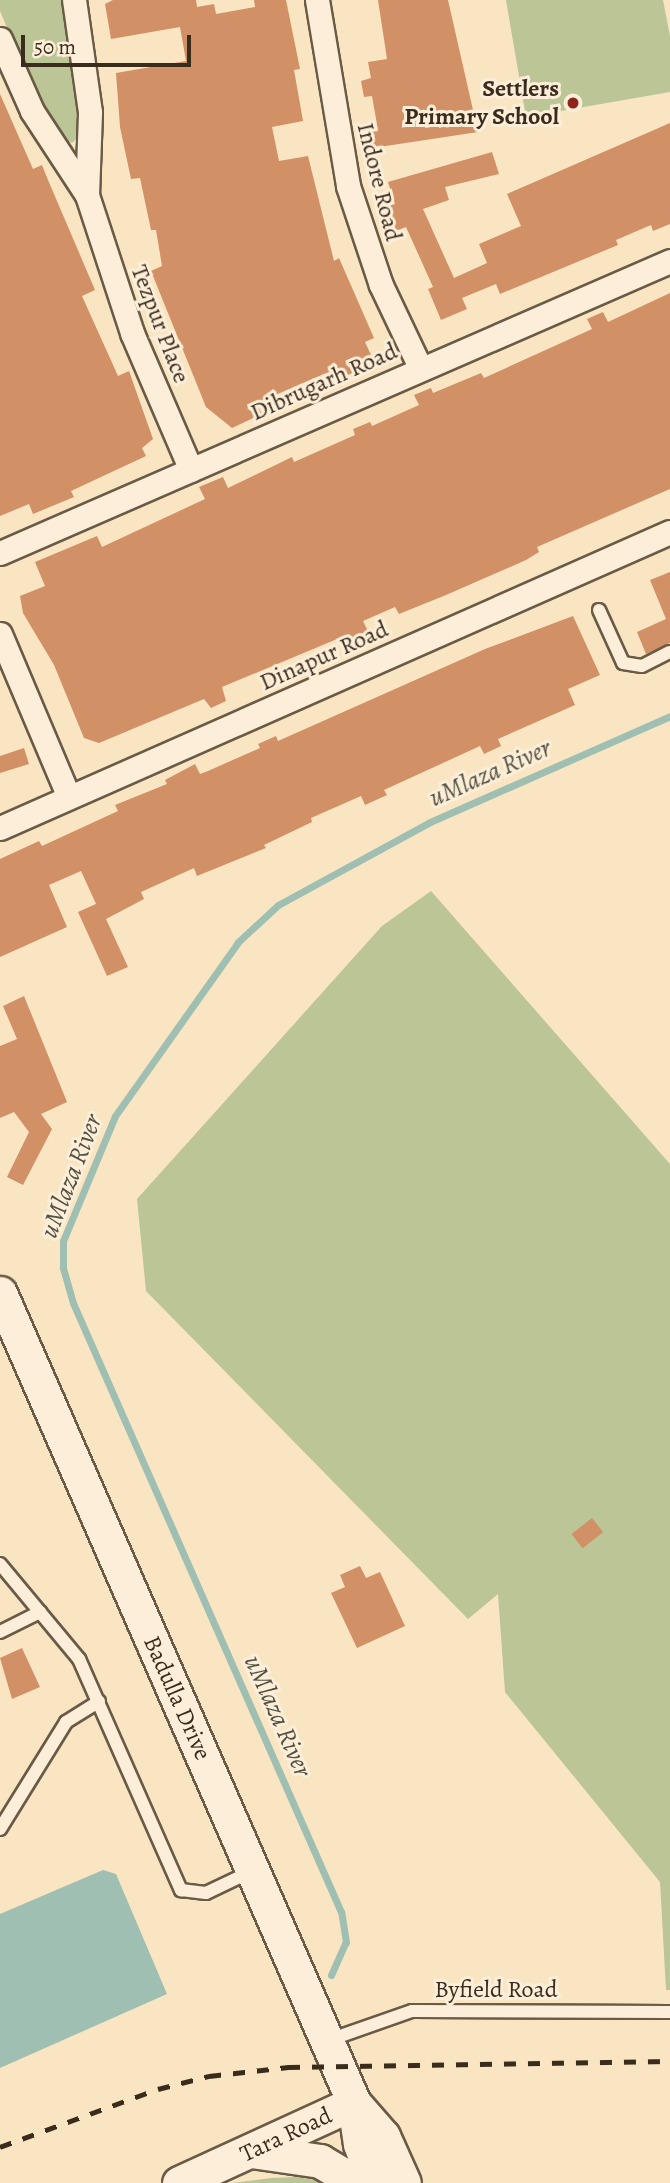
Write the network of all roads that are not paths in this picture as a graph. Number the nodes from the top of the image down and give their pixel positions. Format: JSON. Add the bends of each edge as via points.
{"nodes":[{"id":1,"x":74,"y":0,"type":"edge"},
{"id":2,"x":317,"y":0,"type":"edge"},
{"id":3,"x":0,"y":38,"type":"edge"},
{"id":4,"x":87,"y":195,"type":"junction"},
{"id":5,"x":670,"y":261,"type":"edge"},
{"id":6,"x":420,"y":367,"type":"junction"},
{"id":7,"x":191,"y":470,"type":"junction"},
{"id":8,"x":670,"y":532,"type":"edge"},
{"id":9,"x":0,"y":553,"type":"edge"},
{"id":10,"x":599,"y":610,"type":"dead end"},
{"id":11,"x":0,"y":634,"type":"edge"},
{"id":12,"x":670,"y":652,"type":"edge"},
{"id":13,"x":69,"y":797,"type":"junction"},
{"id":14,"x":0,"y":828,"type":"edge"},
{"id":15,"x":0,"y":1293,"type":"edge"},
{"id":16,"x":0,"y":1564,"type":"edge"},
{"id":17,"x":40,"y":1612,"type":"junction"},
{"id":18,"x":0,"y":1632,"type":"edge"},
{"id":19,"x":99,"y":1701,"type":"junction"},
{"id":20,"x":0,"y":1829,"type":"edge"},
{"id":21,"x":252,"y":1871,"type":"junction"},
{"id":22,"x":670,"y":2012,"type":"edge"},
{"id":23,"x":327,"y":2041,"type":"junction"},
{"id":24,"x":354,"y":2103,"type":"junction"},
{"id":25,"x":251,"y":2151,"type":"junction"},
{"id":26,"x":179,"y":2183,"type":"edge"},
{"id":27,"x":357,"y":2183,"type":"edge"},
{"id":28,"x":375,"y":2183,"type":"edge"},
{"id":29,"x":404,"y":2183,"type":"edge"}],
"edges":[{"from":1,"to":4,"type":"street","name":"Tezpur Place","via":[[90,112]]},
{"from":2,"to":6,"type":"street","name":"Indore Road","via":[[348,186],[381,285]]},
{"from":3,"to":4,"type":"street","name":"Tezpur Place","via":[[32,111]]},
{"from":4,"to":7,"type":"street","name":"Tezpur Place","via":[[132,333]]},
{"from":5,"to":6,"type":"street","name":"Dibrugarh Road"},
{"from":6,"to":7,"type":"street","name":"Dibrugarh Road"},
{"from":7,"to":9,"type":"street","name":"Dibrugarh Road"},
{"from":8,"to":13,"type":"street","name":"Dinapur Road"},
{"from":10,"to":12,"type":"lane","via":[[623,663],[642,666]]},
{"from":11,"to":13,"type":"street"},
{"from":13,"to":14,"type":"street","name":"Dinapur Road"},
{"from":15,"to":21,"type":"street","name":"Badulla Drive"},
{"from":16,"to":17,"type":"lane"},
{"from":17,"to":18,"type":"lane"},
{"from":17,"to":19,"type":"lane","via":[[79,1659]]},
{"from":19,"to":20,"type":"lane","via":[[66,1721]]},
{"from":19,"to":21,"type":"lane","via":[[181,1890],[206,1893]]},
{"from":21,"to":23,"type":"street","name":"Badulla Drive"},
{"from":22,"to":23,"type":"lane","name":"Byfield Road","via":[[412,2011]]},
{"from":23,"to":24,"type":"street","name":"Badulla Drive"},
{"from":24,"to":25,"type":"street","name":"Tara Road"},
{"from":24,"to":28,"type":"street","via":[[360,2144]]},
{"from":24,"to":29,"type":"street","via":[[383,2136]]},
{"from":25,"to":26,"type":"street","name":"Tara Road"},
{"from":25,"to":27,"type":"street","via":[[320,2161]]}]}
